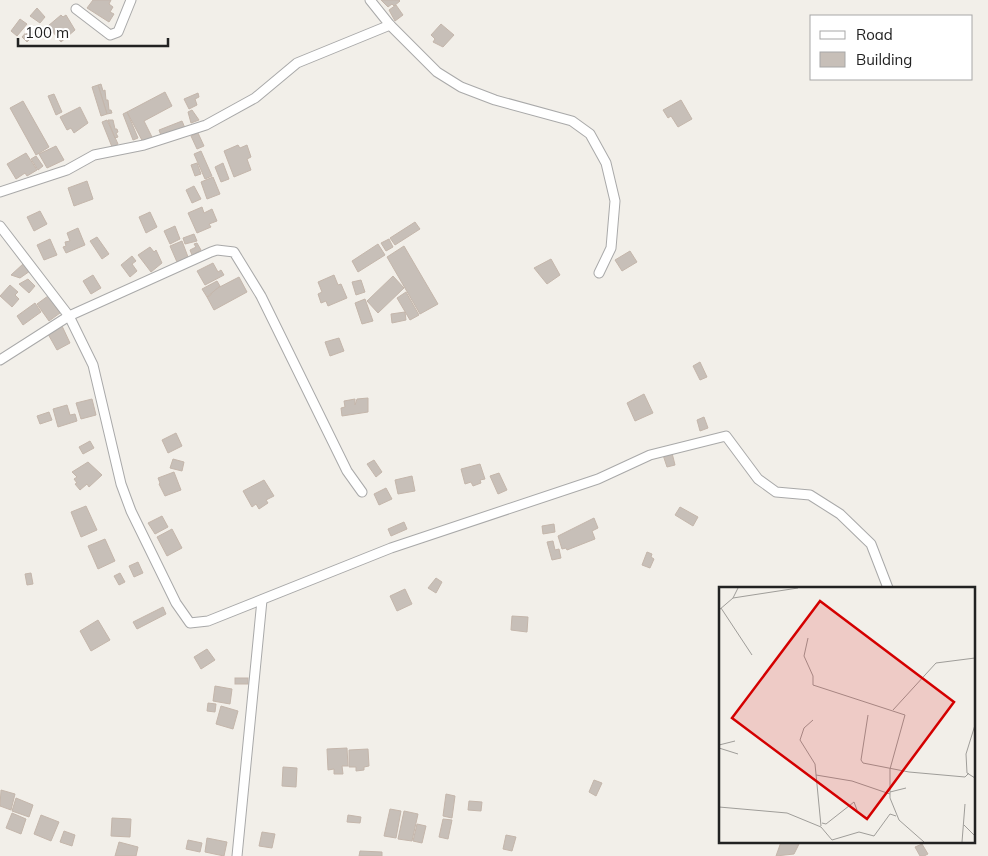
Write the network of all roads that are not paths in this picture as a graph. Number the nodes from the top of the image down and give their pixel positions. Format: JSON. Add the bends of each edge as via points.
{"nodes":[{"id":1,"x":131,"y":0,"type":"edge"},
{"id":2,"x":370,"y":0,"type":"edge"},
{"id":3,"x":76,"y":9,"type":"dead end"},
{"id":4,"x":390,"y":25,"type":"junction"},
{"id":5,"x":0,"y":192,"type":"edge"},
{"id":6,"x":0,"y":226,"type":"edge"},
{"id":7,"x":599,"y":273,"type":"dead end"},
{"id":8,"x":69,"y":316,"type":"junction"},
{"id":9,"x":0,"y":360,"type":"edge"},
{"id":10,"x":362,"y":492,"type":"dead end"},
{"id":11,"x":888,"y":587,"type":"edge"},
{"id":12,"x":262,"y":600,"type":"junction"},
{"id":13,"x":237,"y":856,"type":"edge"}],
"edges":[{"from":1,"to":3,"type":"street","via":[[118,32],[110,35]]},
{"from":2,"to":4,"type":"street"},
{"from":4,"to":5,"type":"street","via":[[297,63],[254,98],[206,126],[168,139],[94,155],[67,170]]},
{"from":4,"to":7,"type":"street","via":[[437,72],[460,87],[525,110],[572,121],[590,134],[606,163],[615,202],[611,248]]},
{"from":6,"to":8,"type":"street"},
{"from":8,"to":9,"type":"street"},
{"from":8,"to":10,"type":"street","via":[[211,252],[234,252],[261,296],[347,471]]},
{"from":8,"to":12,"type":"street","via":[[94,365],[121,484],[131,511],[184,616],[190,623],[197,623]]},
{"from":11,"to":12,"type":"street","via":[[872,544],[840,514],[810,495],[776,492],[758,479],[726,436],[650,455],[598,479],[391,548]]},
{"from":12,"to":13,"type":"street"}]}
